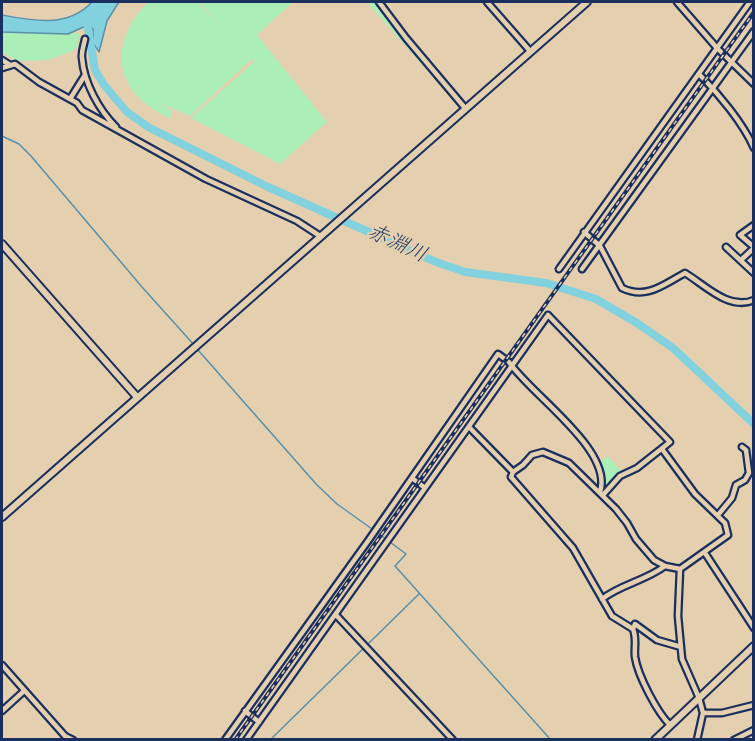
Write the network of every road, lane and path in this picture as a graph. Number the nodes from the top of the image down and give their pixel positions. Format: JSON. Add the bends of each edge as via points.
{"nodes":[{"id":1,"x":379,"y":2,"type":"edge"},
{"id":2,"x":487,"y":2,"type":"edge"},
{"id":3,"x":587,"y":2,"type":"edge"},
{"id":4,"x":676,"y":2,"type":"edge"},
{"id":5,"x":750,"y":2,"type":"edge"},
{"id":6,"x":753,"y":31,"type":"edge"},
{"id":7,"x":85,"y":39,"type":"dead end"},
{"id":8,"x":717,"y":48,"type":"junction"},
{"id":9,"x":530,"y":51,"type":"junction"},
{"id":10,"x":2,"y":60,"type":"edge"},
{"id":11,"x":732,"y":60,"type":"junction"},
{"id":12,"x":10,"y":65,"type":"junction"},
{"id":13,"x":2,"y":68,"type":"edge"},
{"id":14,"x":699,"y":74,"type":"junction"},
{"id":15,"x":85,"y":75,"type":"junction"},
{"id":16,"x":753,"y":84,"type":"edge"},
{"id":17,"x":713,"y":87,"type":"junction"},
{"id":18,"x":70,"y":99,"type":"junction"},
{"id":19,"x":465,"y":108,"type":"junction"},
{"id":20,"x":124,"y":135,"type":"junction"},
{"id":21,"x":753,"y":148,"type":"edge"},
{"id":22,"x":753,"y":225,"type":"edge"},
{"id":23,"x":584,"y":232,"type":"junction"},
{"id":24,"x":322,"y":234,"type":"junction"},
{"id":25,"x":2,"y":244,"type":"edge"},
{"id":26,"x":600,"y":246,"type":"junction"},
{"id":27,"x":726,"y":247,"type":"dead end"},
{"id":28,"x":753,"y":248,"type":"edge"},
{"id":29,"x":741,"y":260,"type":"junction"},
{"id":30,"x":559,"y":269,"type":"dead end"},
{"id":31,"x":582,"y":269,"type":"dead end"},
{"id":32,"x":753,"y":273,"type":"edge"},
{"id":33,"x":753,"y":300,"type":"edge"},
{"id":34,"x":511,"y":365,"type":"junction"},
{"id":35,"x":137,"y":397,"type":"junction"},
{"id":36,"x":468,"y":427,"type":"junction"},
{"id":37,"x":742,"y":447,"type":"dead end"},
{"id":38,"x":662,"y":449,"type":"junction"},
{"id":39,"x":513,"y":472,"type":"junction"},
{"id":40,"x":412,"y":478,"type":"junction"},
{"id":41,"x":425,"y":488,"type":"junction"},
{"id":42,"x":601,"y":494,"type":"junction"},
{"id":43,"x":718,"y":515,"type":"junction"},
{"id":44,"x":2,"y":517,"type":"edge"},
{"id":45,"x":705,"y":553,"type":"junction"},
{"id":46,"x":665,"y":566,"type":"junction"},
{"id":47,"x":680,"y":569,"type":"junction"},
{"id":48,"x":602,"y":599,"type":"junction"},
{"id":49,"x":336,"y":615,"type":"junction"},
{"id":50,"x":753,"y":628,"type":"edge"},
{"id":51,"x":633,"y":629,"type":"junction"},
{"id":52,"x":753,"y":646,"type":"edge"},
{"id":53,"x":681,"y":647,"type":"junction"},
{"id":54,"x":2,"y":665,"type":"edge"},
{"id":55,"x":24,"y":691,"type":"junction"},
{"id":56,"x":699,"y":698,"type":"junction"},
{"id":57,"x":753,"y":705,"type":"edge"},
{"id":58,"x":2,"y":711,"type":"edge"},
{"id":59,"x":245,"y":711,"type":"junction"},
{"id":60,"x":703,"y":713,"type":"junction"},
{"id":61,"x":259,"y":722,"type":"junction"},
{"id":62,"x":670,"y":725,"type":"junction"},
{"id":63,"x":753,"y":730,"type":"edge"},
{"id":64,"x":656,"y":739,"type":"edge"},
{"id":65,"x":73,"y":740,"type":"edge"},
{"id":66,"x":225,"y":740,"type":"edge"},
{"id":67,"x":246,"y":740,"type":"edge"},
{"id":68,"x":453,"y":740,"type":"edge"},
{"id":69,"x":697,"y":740,"type":"edge"},
{"id":70,"x":734,"y":740,"type":"edge"}],
"edges":[{"from":1,"to":19,"type":"street"},
{"from":2,"to":9,"type":"street"},
{"from":3,"to":9,"type":"street"},
{"from":4,"to":8,"type":"street"},
{"from":5,"to":8,"type":"street"},
{"from":6,"to":11,"type":"street"},
{"from":7,"to":15,"type":"street","via":[[81,56]]},
{"from":8,"to":11,"type":"street"},
{"from":8,"to":14,"type":"street"},
{"from":9,"to":19,"type":"street"},
{"from":10,"to":12,"type":"street"},
{"from":11,"to":16,"type":"street"},
{"from":11,"to":17,"type":"street"},
{"from":12,"to":13,"type":"street"},
{"from":12,"to":18,"type":"street","via":[[15,64]]},
{"from":14,"to":17,"type":"street"},
{"from":14,"to":23,"type":"street"},
{"from":15,"to":18,"type":"street"},
{"from":15,"to":20,"type":"street","via":[[105,116]]},
{"from":17,"to":21,"type":"street"},
{"from":17,"to":26,"type":"street"},
{"from":18,"to":20,"type":"street"},
{"from":19,"to":24,"type":"street"},
{"from":20,"to":24,"type":"street"},
{"from":22,"to":28,"type":"street","via":[[740,234]]},
{"from":23,"to":26,"type":"street"},
{"from":23,"to":30,"type":"street"},
{"from":24,"to":35,"type":"street"},
{"from":25,"to":35,"type":"street"},
{"from":26,"to":31,"type":"street"},
{"from":26,"to":33,"type":"street","via":[[622,288],[629,291],[645,293],[685,273],[728,300]]},
{"from":27,"to":29,"type":"street"},
{"from":28,"to":29,"type":"street"},
{"from":29,"to":32,"type":"street"},
{"from":34,"to":36,"type":"street"},
{"from":34,"to":38,"type":"street","via":[[548,315],[670,442]]},
{"from":34,"to":40,"type":"street","via":[[498,354]]},
{"from":34,"to":42,"type":"street","via":[[589,447],[599,471]]},
{"from":35,"to":44,"type":"street"},
{"from":36,"to":39,"type":"street"},
{"from":36,"to":41,"type":"street"},
{"from":37,"to":43,"type":"street","via":[[746,450],[749,473],[736,485],[732,498]]},
{"from":38,"to":42,"type":"street","via":[[620,476]]},
{"from":38,"to":43,"type":"street","via":[[695,494]]},
{"from":39,"to":42,"type":"street","via":[[532,454],[543,452],[569,463]]},
{"from":39,"to":48,"type":"street","via":[[511,477],[573,548]]},
{"from":40,"to":41,"type":"street"},
{"from":40,"to":59,"type":"street"},
{"from":41,"to":49,"type":"street"},
{"from":42,"to":46,"type":"street","via":[[646,552]]},
{"from":43,"to":45,"type":"street","via":[[728,535]]},
{"from":45,"to":47,"type":"street"},
{"from":45,"to":50,"type":"street"},
{"from":46,"to":47,"type":"street"},
{"from":46,"to":48,"type":"street"},
{"from":47,"to":53,"type":"street"},
{"from":48,"to":51,"type":"street","via":[[612,616]]},
{"from":49,"to":61,"type":"street"},
{"from":49,"to":68,"type":"street"},
{"from":51,"to":53,"type":"street","via":[[635,624],[657,640]]},
{"from":51,"to":62,"type":"street","via":[[635,658],[658,712]]},
{"from":52,"to":56,"type":"street"},
{"from":53,"to":56,"type":"street","via":[[681,659]]},
{"from":54,"to":55,"type":"street"},
{"from":55,"to":58,"type":"street"},
{"from":55,"to":65,"type":"street","via":[[64,736]]},
{"from":56,"to":60,"type":"street"},
{"from":56,"to":62,"type":"street"},
{"from":57,"to":60,"type":"street","via":[[722,713]]},
{"from":59,"to":61,"type":"street"},
{"from":59,"to":66,"type":"street"},
{"from":60,"to":69,"type":"street"},
{"from":61,"to":67,"type":"street"},
{"from":62,"to":64,"type":"street"},
{"from":63,"to":70,"type":"street"}]}
